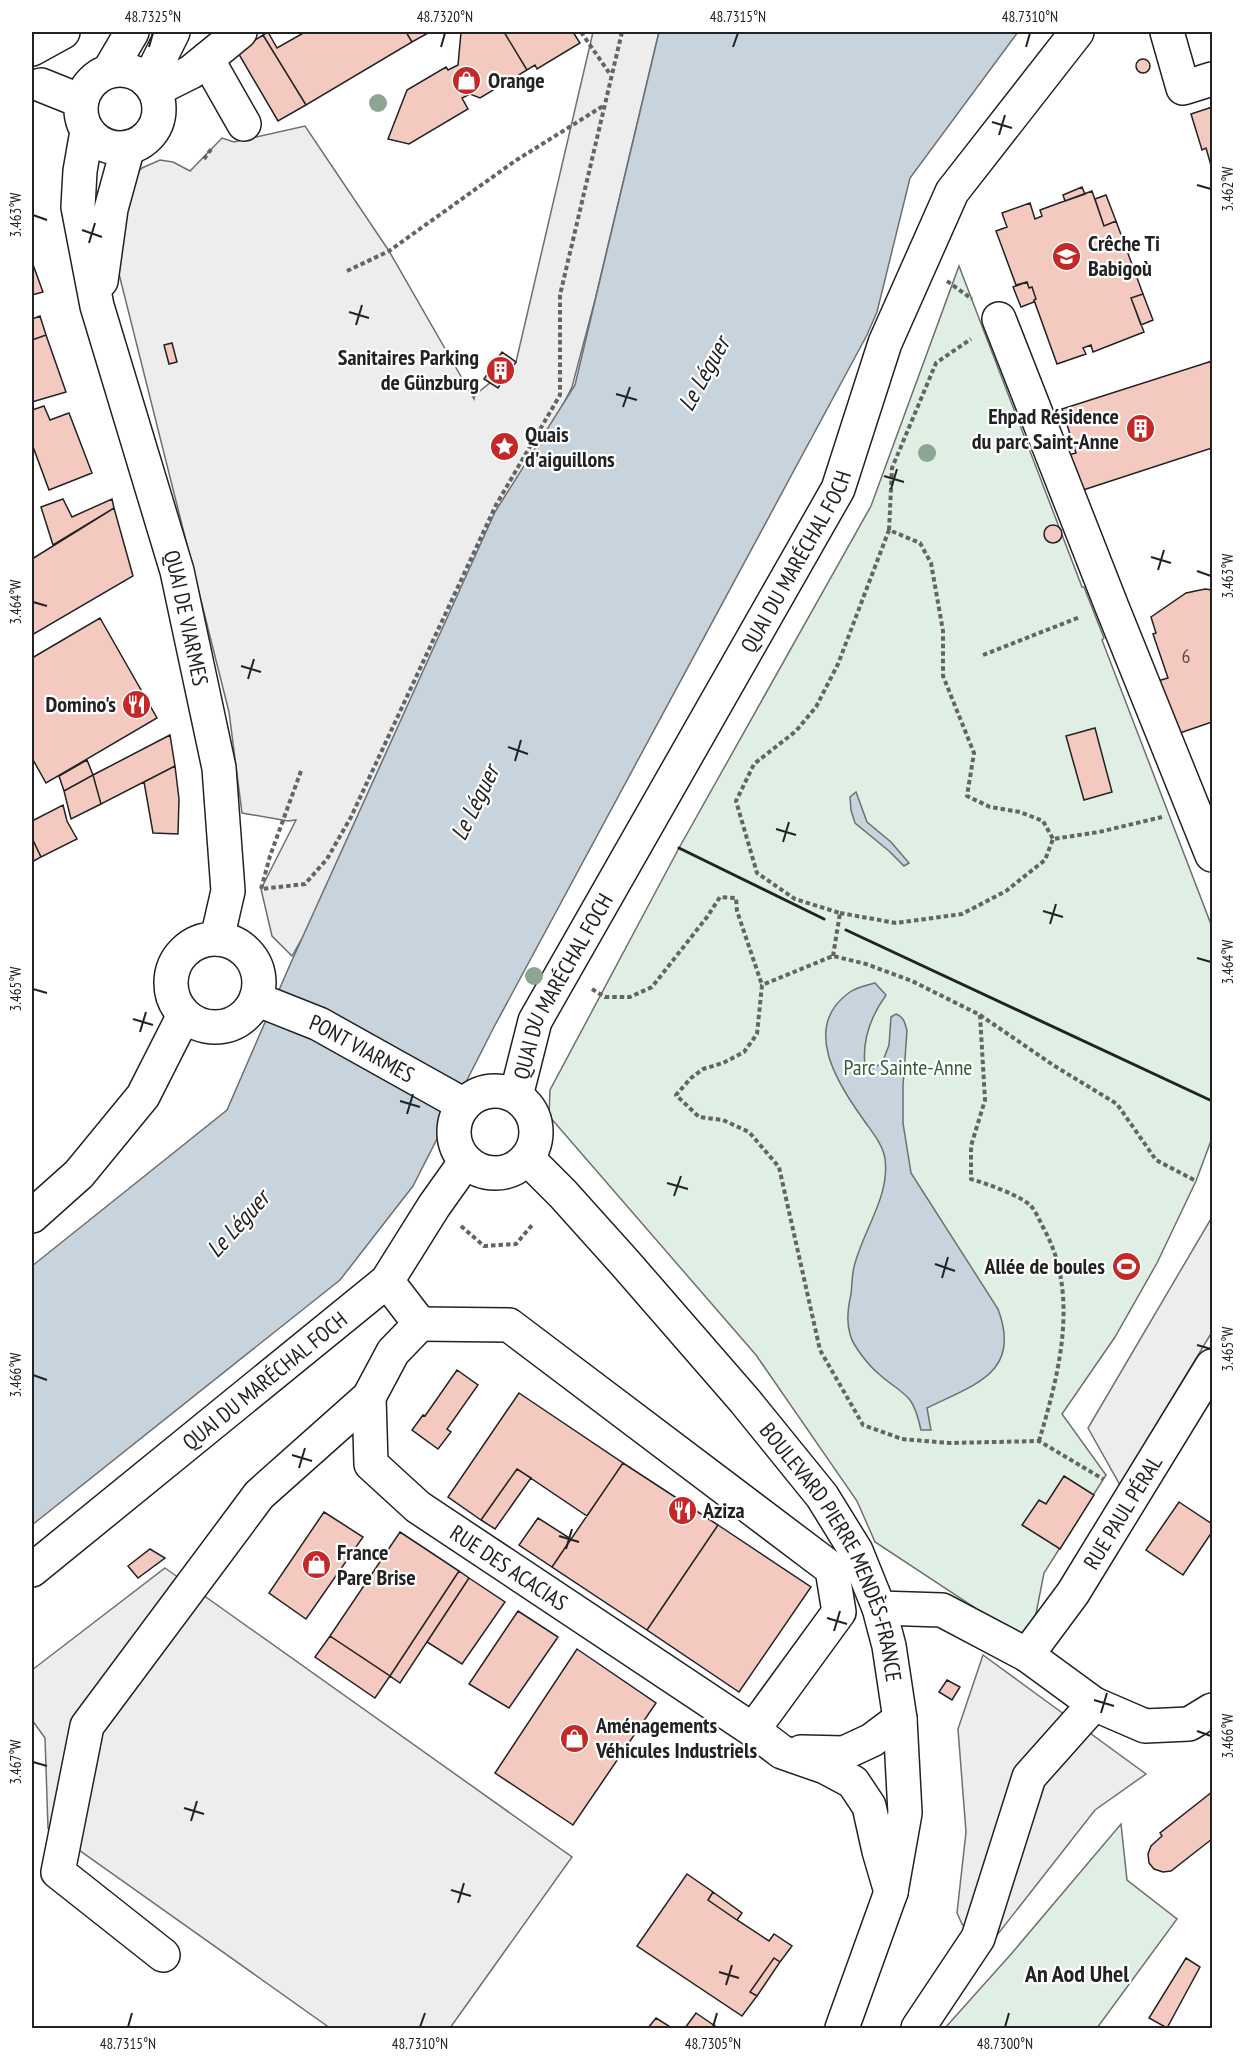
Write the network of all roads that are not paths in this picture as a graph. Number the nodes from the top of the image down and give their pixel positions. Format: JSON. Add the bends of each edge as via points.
{"nodes":[{"id":1,"x":63,"y":32,"type":"edge"},
{"id":2,"x":132,"y":32,"type":"edge"},
{"id":3,"x":173,"y":32,"type":"edge"},
{"id":4,"x":240,"y":32,"type":"edge"},
{"id":5,"x":1077,"y":32,"type":"edge"},
{"id":6,"x":1167,"y":32,"type":"edge"},
{"id":7,"x":32,"y":49,"type":"edge"},
{"id":8,"x":207,"y":59,"type":"junction"},
{"id":9,"x":109,"y":71,"type":"junction"},
{"id":10,"x":1212,"y":80,"type":"edge"},
{"id":11,"x":36,"y":84,"type":"edge"},
{"id":12,"x":151,"y":86,"type":"junction"},
{"id":13,"x":84,"y":116,"type":"junction"},
{"id":14,"x":244,"y":124,"type":"dead end"},
{"id":15,"x":128,"y":147,"type":"junction"},
{"id":16,"x":97,"y":306,"type":"junction"},
{"id":17,"x":999,"y":319,"type":"road end"},
{"id":18,"x":1206,"y":834,"type":"edge"},
{"id":19,"x":217,"y":939,"type":"junction"},
{"id":20,"x":262,"y":1001,"type":"junction"},
{"id":21,"x":184,"y":1015,"type":"junction"},
{"id":22,"x":516,"y":1096,"type":"junction"},
{"id":23,"x":461,"y":1104,"type":"junction"},
{"id":24,"x":527,"y":1158,"type":"junction"},
{"id":25,"x":466,"y":1161,"type":"junction"},
{"id":26,"x":32,"y":1216,"type":"edge"},
{"id":27,"x":387,"y":1281,"type":"junction"},
{"id":28,"x":420,"y":1324,"type":"junction"},
{"id":29,"x":1212,"y":1366,"type":"edge"},
{"id":30,"x":369,"y":1397,"type":"junction"},
{"id":31,"x":32,"y":1570,"type":"edge"},
{"id":32,"x":879,"y":1608,"type":"junction"},
{"id":33,"x":1028,"y":1655,"type":"junction"},
{"id":34,"x":1094,"y":1704,"type":"junction"},
{"id":35,"x":1212,"y":1710,"type":"edge"},
{"id":36,"x":900,"y":1719,"type":"junction"},
{"id":37,"x":753,"y":1730,"type":"junction"},
{"id":38,"x":782,"y":1752,"type":"junction"},
{"id":39,"x":891,"y":1892,"type":"junction"},
{"id":40,"x":163,"y":1955,"type":"dead end"},
{"id":41,"x":842,"y":2028,"type":"edge"},
{"id":42,"x":918,"y":2028,"type":"edge"}],
"edges":[{"from":1,"to":7,"type":"main road"},
{"from":2,"to":9,"type":"main road"},
{"from":3,"to":12,"type":"main road"},
{"from":4,"to":8,"type":"main road"},
{"from":5,"to":22,"type":"main road","name":"QUAI DU MARÉCHAL FOCH","via":[[952,192],[885,343],[838,489],[535,1021]]},
{"from":6,"to":10,"type":"main road","via":[[1183,88]]},
{"from":8,"to":12,"type":"main road","via":[[191,72]]},
{"from":8,"to":14,"type":"main road"},
{"from":9,"to":12,"type":"main road","via":[[130,71]]},
{"from":9,"to":13,"type":"main road","via":[[91,82]]},
{"from":11,"to":13,"type":"main road"},
{"from":12,"to":15,"type":"main road","via":[[158,117],[146,138]]},
{"from":13,"to":15,"type":"main road","via":[[95,139],[116,148]]},
{"from":13,"to":16,"type":"main road","name":"QUAI DE VIARMES","via":[[78,207]]},
{"from":15,"to":16,"type":"main road","name":"QUAI DE VIARMES","via":[[111,209]]},
{"from":16,"to":19,"type":"main road","name":"QUAI DE VIARMES","via":[[177,571],[219,768],[228,891]]},
{"from":17,"to":18,"type":"main road"},
{"from":19,"to":20,"type":"main road","via":[[242,948],[251,958]]},
{"from":19,"to":21,"type":"main road","via":[[188,948],[178,959],[170,988]]},
{"from":20,"to":21,"type":"main road","via":[[225,1026],[206,1027]]},
{"from":20,"to":23,"type":"main road","name":"PONT VIARMES","via":[[319,1024]]},
{"from":21,"to":26,"type":"main road","via":[[143,1096],[79,1174]]},
{"from":22,"to":23,"type":"main road","via":[[488,1091]]},
{"from":22,"to":24,"type":"main road","via":[[534,1117],[534,1145]]},
{"from":23,"to":25,"type":"main road","via":[[454,1132],[456,1146]]},
{"from":24,"to":25,"type":"main road","via":[[505,1172],[491,1173]]},
{"from":24,"to":32,"type":"main road","name":"BOULEVARD PIERRE MENDÈS-FRANCE","via":[[625,1263],[822,1496],[856,1551]]},
{"from":25,"to":27,"type":"main road","name":"QUAI DU MARÉCHAL FOCH"},
{"from":27,"to":28,"type":"main road"},
{"from":27,"to":31,"type":"main road","name":"QUAI DU MARÉCHAL FOCH"},
{"from":28,"to":30,"type":"main road","name":"RUE DES ACACIAS","via":[[393,1352]]},
{"from":28,"to":37,"type":"main road","via":[[509,1325],[832,1569],[840,1612]]},
{"from":29,"to":33,"type":"main road","name":"RUE PAUL PÉRAL","via":[[1073,1593]]},
{"from":30,"to":37,"type":"main road","name":"RUE DES ACACIAS","via":[[371,1464],[418,1507]]},
{"from":30,"to":40,"type":"main road","via":[[259,1495],[87,1726],[58,1872]]},
{"from":32,"to":33,"type":"main road","via":[[942,1610]]},
{"from":32,"to":36,"type":"main road","name":"BOULEVARD PIERRE MENDÈS-FRANCE"},
{"from":33,"to":34,"type":"main road"},
{"from":34,"to":35,"type":"main road","via":[[1145,1726],[1189,1724]]},
{"from":34,"to":42,"type":"main road","via":[[1029,1777],[978,1938]]},
{"from":36,"to":38,"type":"main road","via":[[872,1740],[844,1753]]},
{"from":36,"to":39,"type":"main road","name":"BOULEVARD PIERRE MENDÈS-FRANCE","via":[[905,1813]]},
{"from":37,"to":38,"type":"main road","name":"RUE DES ACACIAS"},
{"from":38,"to":39,"type":"main road","name":"RUE DES ACACIAS","via":[[853,1782],[868,1806]]},
{"from":39,"to":41,"type":"main road","name":"BOULEVARD PIERRE MENDÈS-FRANCE"}]}
